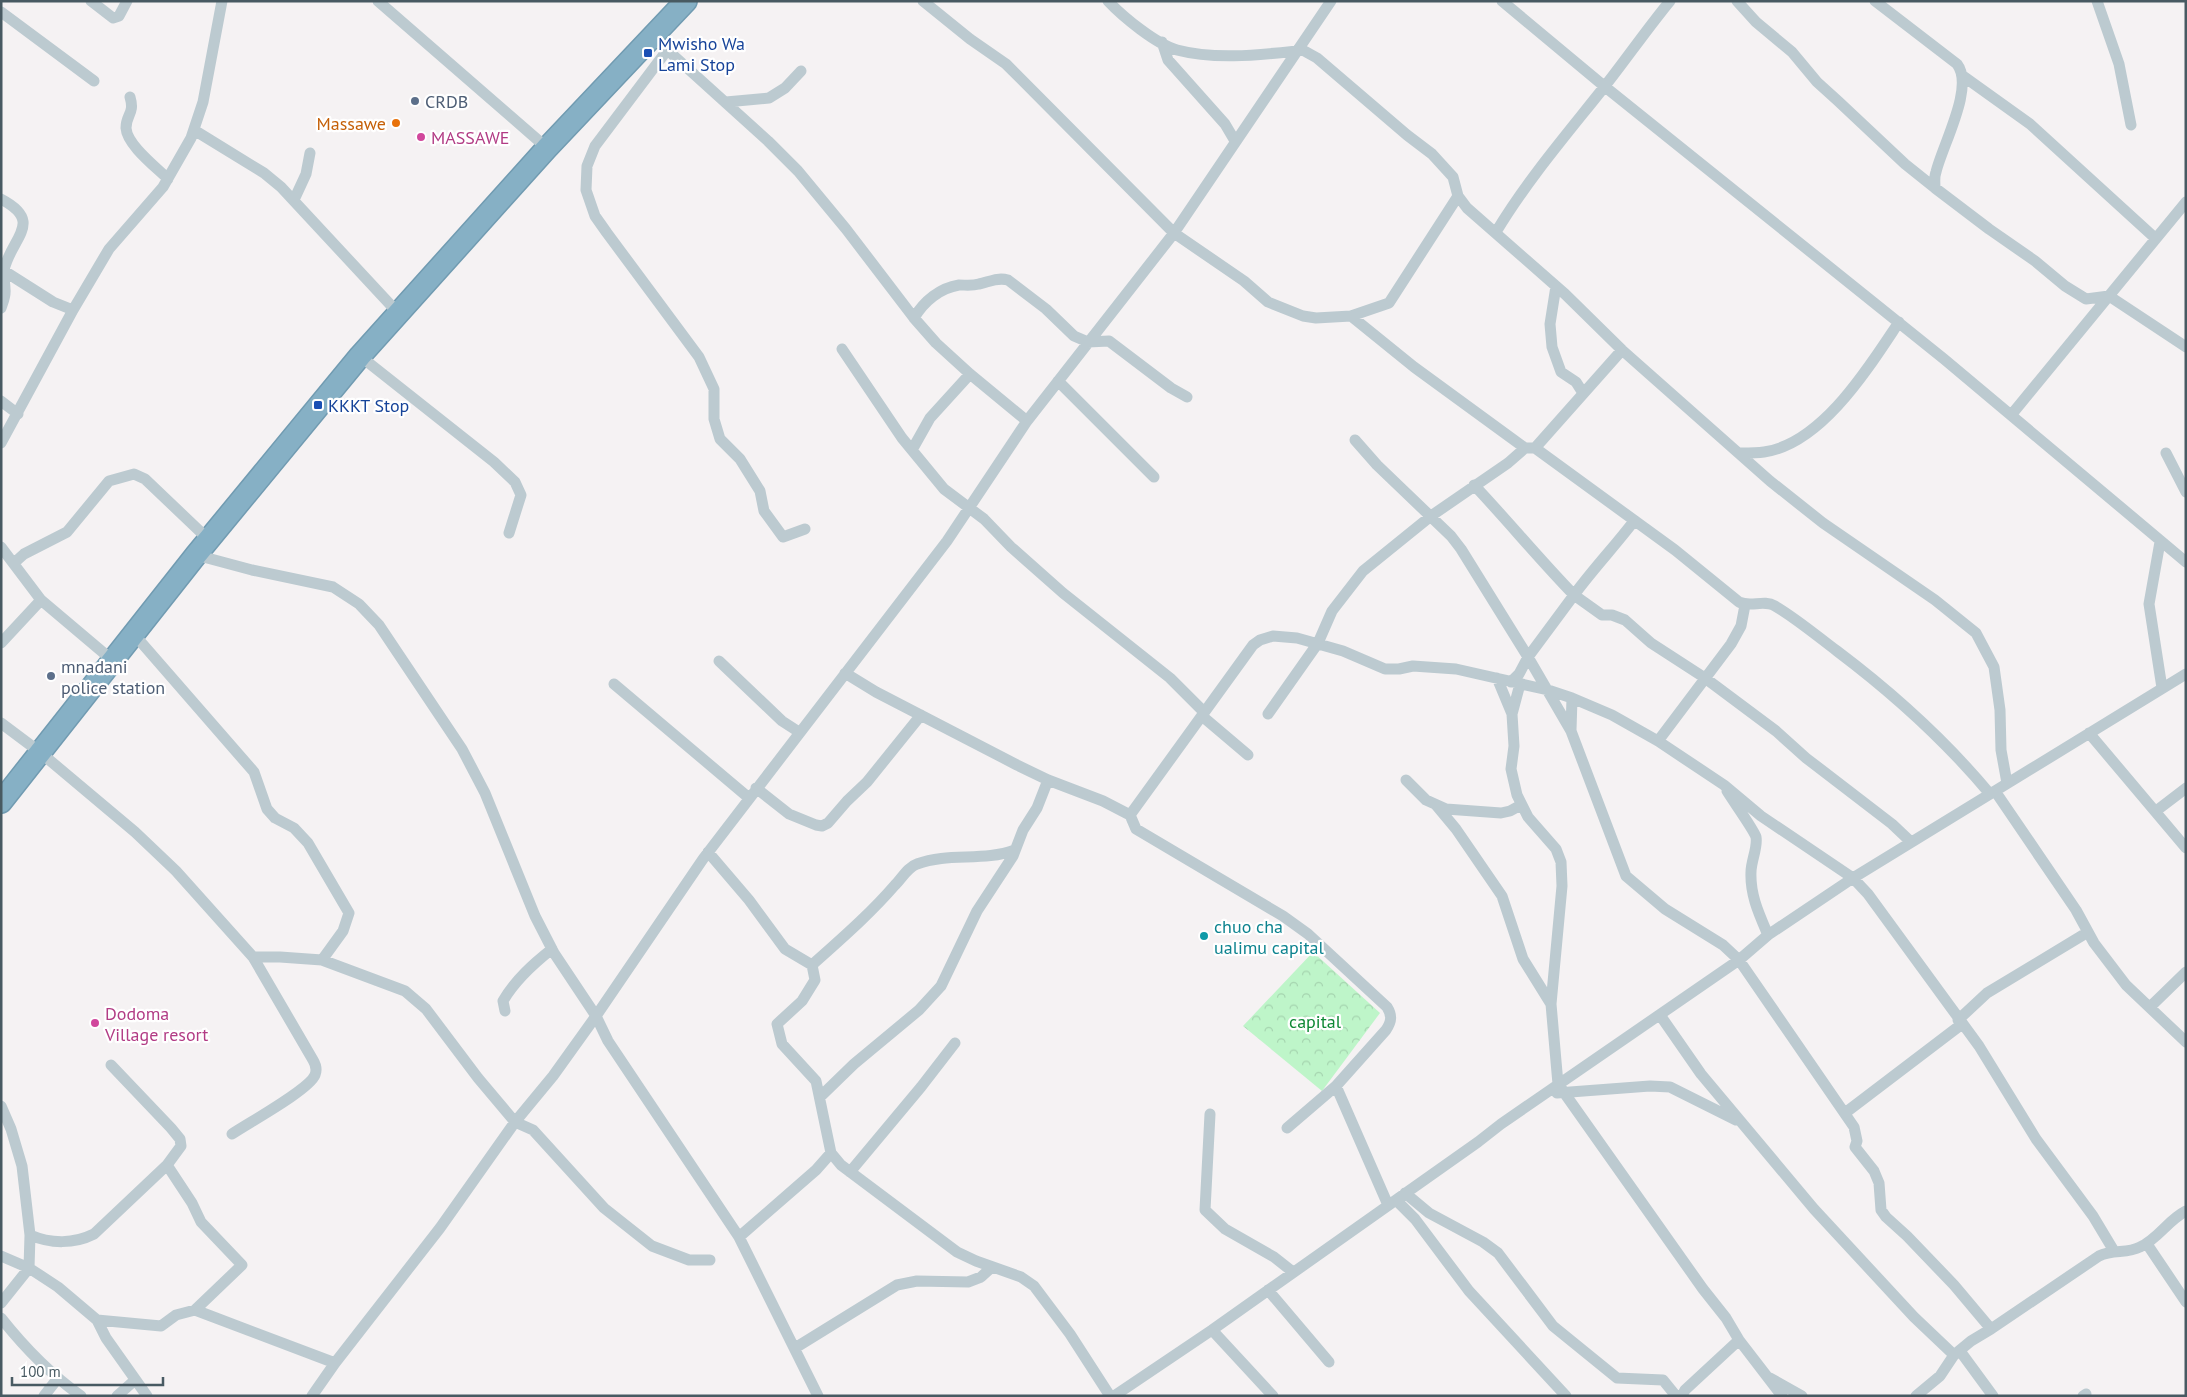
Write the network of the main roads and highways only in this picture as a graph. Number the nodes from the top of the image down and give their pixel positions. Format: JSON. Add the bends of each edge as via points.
{"nodes":[{"id":1,"x":681,"y":4,"type":"edge"},
{"id":2,"x":1,"y":802,"type":"edge"}],
"edges":[{"from":1,"to":2,"type":"highway","via":[[661,43],[548,148],[360,356],[202,547]]}]}
